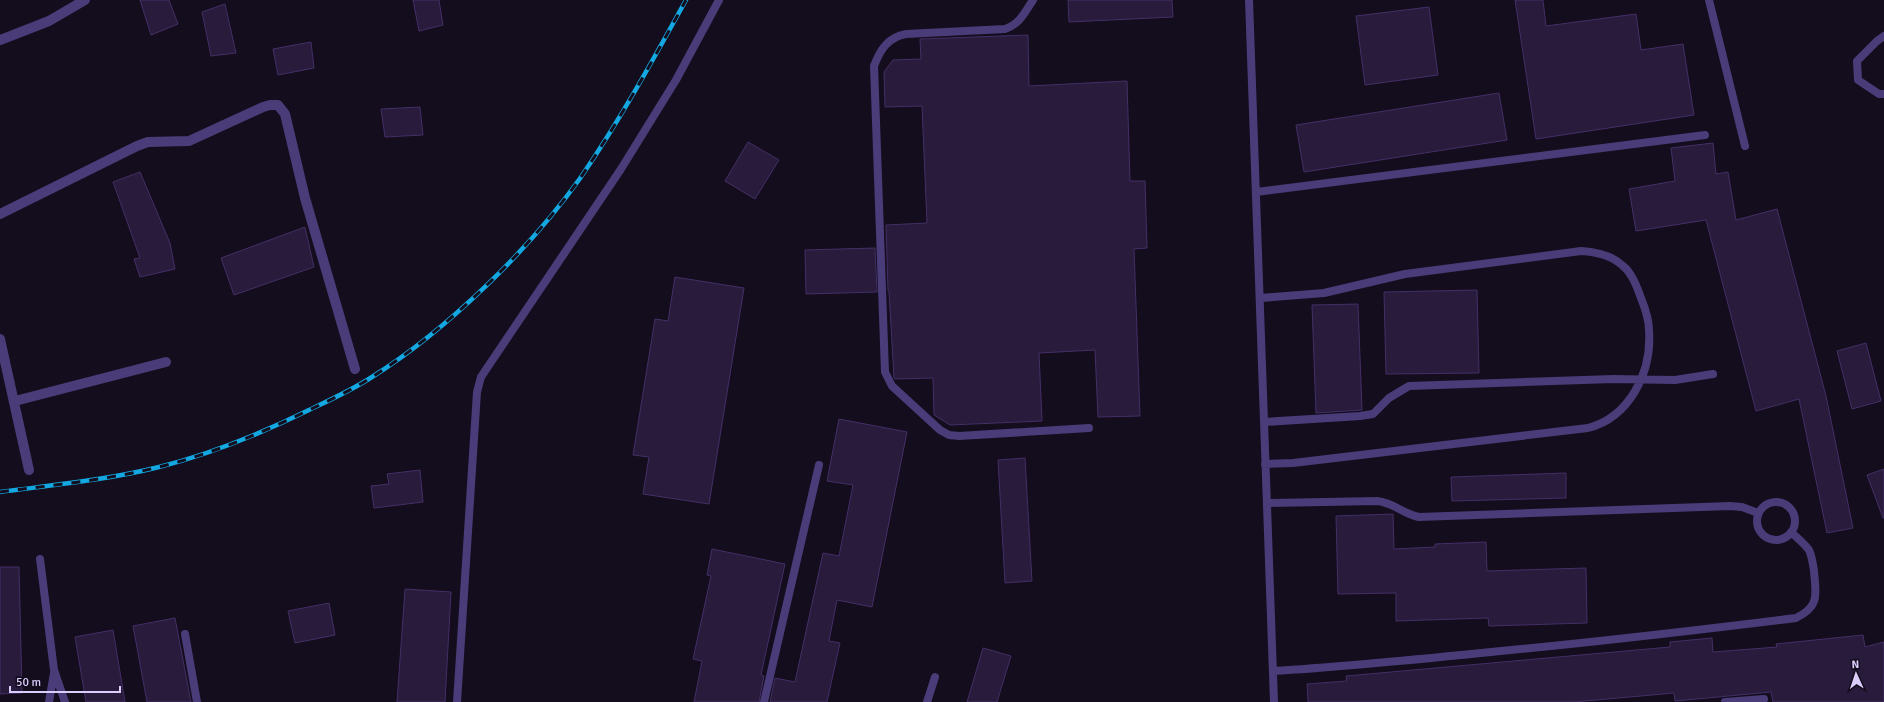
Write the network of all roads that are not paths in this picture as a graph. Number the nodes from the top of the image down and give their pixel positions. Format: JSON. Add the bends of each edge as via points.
{"nodes":[{"id":1,"x":85,"y":0,"type":"edge"},
{"id":2,"x":719,"y":0,"type":"edge"},
{"id":3,"x":1033,"y":0,"type":"edge"},
{"id":4,"x":1249,"y":0,"type":"edge"},
{"id":5,"x":1709,"y":0,"type":"edge"},
{"id":6,"x":1884,"y":36,"type":"edge"},
{"id":7,"x":0,"y":40,"type":"edge"},
{"id":8,"x":1884,"y":94,"type":"edge"},
{"id":9,"x":1705,"y":135,"type":"dead end"},
{"id":10,"x":1744,"y":146,"type":"dead end"},
{"id":11,"x":1256,"y":192,"type":"junction"},
{"id":12,"x":0,"y":214,"type":"edge"},
{"id":13,"x":1261,"y":298,"type":"junction"},
{"id":14,"x":0,"y":339,"type":"edge"},
{"id":15,"x":166,"y":362,"type":"dead end"},
{"id":16,"x":355,"y":369,"type":"dead end"},
{"id":17,"x":1713,"y":374,"type":"dead end"},
{"id":18,"x":1642,"y":380,"type":"junction"},
{"id":19,"x":15,"y":401,"type":"junction"},
{"id":20,"x":1264,"y":422,"type":"junction"},
{"id":21,"x":1089,"y":428,"type":"dead end"},
{"id":22,"x":1265,"y":464,"type":"junction"},
{"id":23,"x":819,"y":465,"type":"dead end"},
{"id":24,"x":29,"y":470,"type":"dead end"},
{"id":25,"x":1267,"y":503,"type":"junction"},
{"id":26,"x":1758,"y":513,"type":"junction"},
{"id":27,"x":1791,"y":532,"type":"junction"},
{"id":28,"x":40,"y":559,"type":"dead end"},
{"id":29,"x":185,"y":634,"type":"dead end"},
{"id":30,"x":54,"y":670,"type":"junction"},
{"id":31,"x":1273,"y":671,"type":"junction"},
{"id":32,"x":935,"y":677,"type":"dead end"},
{"id":33,"x":1764,"y":699,"type":"dead end"},
{"id":34,"x":49,"y":702,"type":"edge"},
{"id":35,"x":65,"y":702,"type":"edge"},
{"id":36,"x":197,"y":702,"type":"edge"},
{"id":37,"x":457,"y":702,"type":"edge"},
{"id":38,"x":764,"y":702,"type":"edge"},
{"id":39,"x":927,"y":702,"type":"edge"},
{"id":40,"x":1274,"y":702,"type":"edge"},
{"id":41,"x":1725,"y":702,"type":"edge"}],
"edges":[{"from":1,"to":7,"type":"street","via":[[49,20]]},
{"from":2,"to":37,"type":"lane","via":[[676,80],[621,169],[481,377],[477,392]]},
{"from":3,"to":21,"type":"lane","via":[[1019,22],[1005,29],[895,36],[889,41],[874,66],[885,372],[892,386],[940,430],[949,435]]},
{"from":4,"to":11,"type":"lane"},
{"from":5,"to":10,"type":"lane"},
{"from":6,"to":8,"type":"lane","via":[[1858,62],[1858,80]]},
{"from":9,"to":11,"type":"lane"},
{"from":11,"to":13,"type":"lane"},
{"from":12,"to":16,"type":"street","via":[[137,146],[148,142],[189,141],[270,104],[278,105],[285,114],[305,198]]},
{"from":13,"to":18,"type":"lane","via":[[1317,294],[1405,274],[1560,252],[1597,252],[1613,258],[1624,266],[1646,311],[1649,330],[1648,354]]},
{"from":13,"to":20,"type":"lane"},
{"from":14,"to":19,"type":"street"},
{"from":15,"to":19,"type":"street"},
{"from":17,"to":18,"type":"lane","via":[[1675,380]]},
{"from":18,"to":20,"type":"lane","via":[[1409,386],[1389,398],[1372,414]]},
{"from":18,"to":22,"type":"lane","via":[[1621,409],[1600,424],[1588,428],[1293,463]]},
{"from":19,"to":24,"type":"street"},
{"from":20,"to":22,"type":"lane"},
{"from":22,"to":25,"type":"lane"},
{"from":23,"to":38,"type":"lane"},
{"from":25,"to":26,"type":"lane","via":[[1388,502],[1419,517],[1730,506]]},
{"from":25,"to":31,"type":"lane"},
{"from":26,"to":27,"type":"lane","via":[[1757,525],[1768,538],[1780,539]]},
{"from":26,"to":27,"type":"lane","via":[[1772,502],[1784,504],[1793,513],[1795,520]]},
{"from":27,"to":31,"type":"lane","via":[[1809,550],[1817,597],[1813,606],[1796,618],[1612,640],[1330,668]]},
{"from":28,"to":30,"type":"lane"},
{"from":29,"to":36,"type":"lane"},
{"from":30,"to":34,"type":"lane"},
{"from":30,"to":35,"type":"lane"},
{"from":31,"to":40,"type":"lane"},
{"from":32,"to":39,"type":"lane"},
{"from":33,"to":41,"type":"lane"}]}
